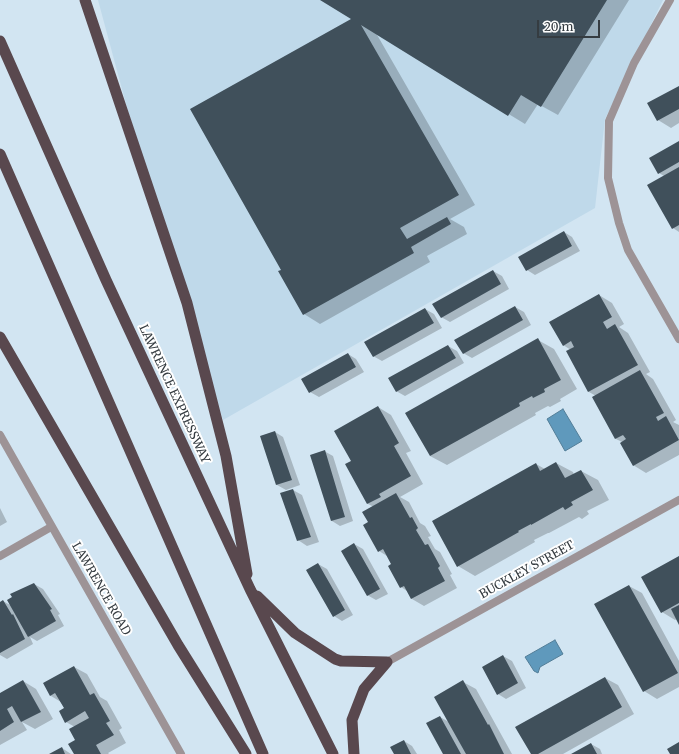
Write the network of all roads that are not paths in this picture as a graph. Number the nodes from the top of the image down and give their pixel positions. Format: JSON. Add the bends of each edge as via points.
{"nodes":[{"id":1,"x":85,"y":0,"type":"edge"},
{"id":2,"x":670,"y":0,"type":"edge"},
{"id":3,"x":0,"y":41,"type":"edge"},
{"id":4,"x":0,"y":154,"type":"edge"},
{"id":5,"x":0,"y":337,"type":"edge"},
{"id":6,"x":679,"y":339,"type":"edge"},
{"id":7,"x":0,"y":435,"type":"edge"},
{"id":8,"x":679,"y":500,"type":"edge"},
{"id":9,"x":51,"y":527,"type":"junction"},
{"id":10,"x":0,"y":556,"type":"edge"},
{"id":11,"x":250,"y":589,"type":"junction"},
{"id":12,"x":387,"y":662,"type":"junction"},
{"id":13,"x":181,"y":754,"type":"edge"},
{"id":14,"x":246,"y":754,"type":"edge"},
{"id":15,"x":263,"y":754,"type":"edge"},
{"id":16,"x":333,"y":754,"type":"edge"},
{"id":17,"x":354,"y":754,"type":"edge"}],
"edges":[{"from":1,"to":11,"type":"highway","via":[[187,304],[226,456]]},
{"from":2,"to":6,"type":"street","via":[[634,63],[609,121],[608,178],[628,250]]},
{"from":3,"to":11,"type":"highway","name":"LAWRENCE EXPRESSWAY","via":[[106,280]]},
{"from":4,"to":15,"type":"highway"},
{"from":5,"to":14,"type":"highway","via":[[178,645]]},
{"from":7,"to":9,"type":"street","name":"LAWRENCE ROAD"},
{"from":8,"to":12,"type":"street","name":"BUCKLEY STREET"},
{"from":9,"to":10,"type":"street"},
{"from":9,"to":13,"type":"street","name":"LAWRENCE ROAD"},
{"from":11,"to":12,"type":"highway","via":[[295,633],[335,659]]},
{"from":11,"to":16,"type":"highway","name":"LAWRENCE EXPRESSWAY"},
{"from":12,"to":17,"type":"highway","via":[[364,688],[352,720]]}]}
